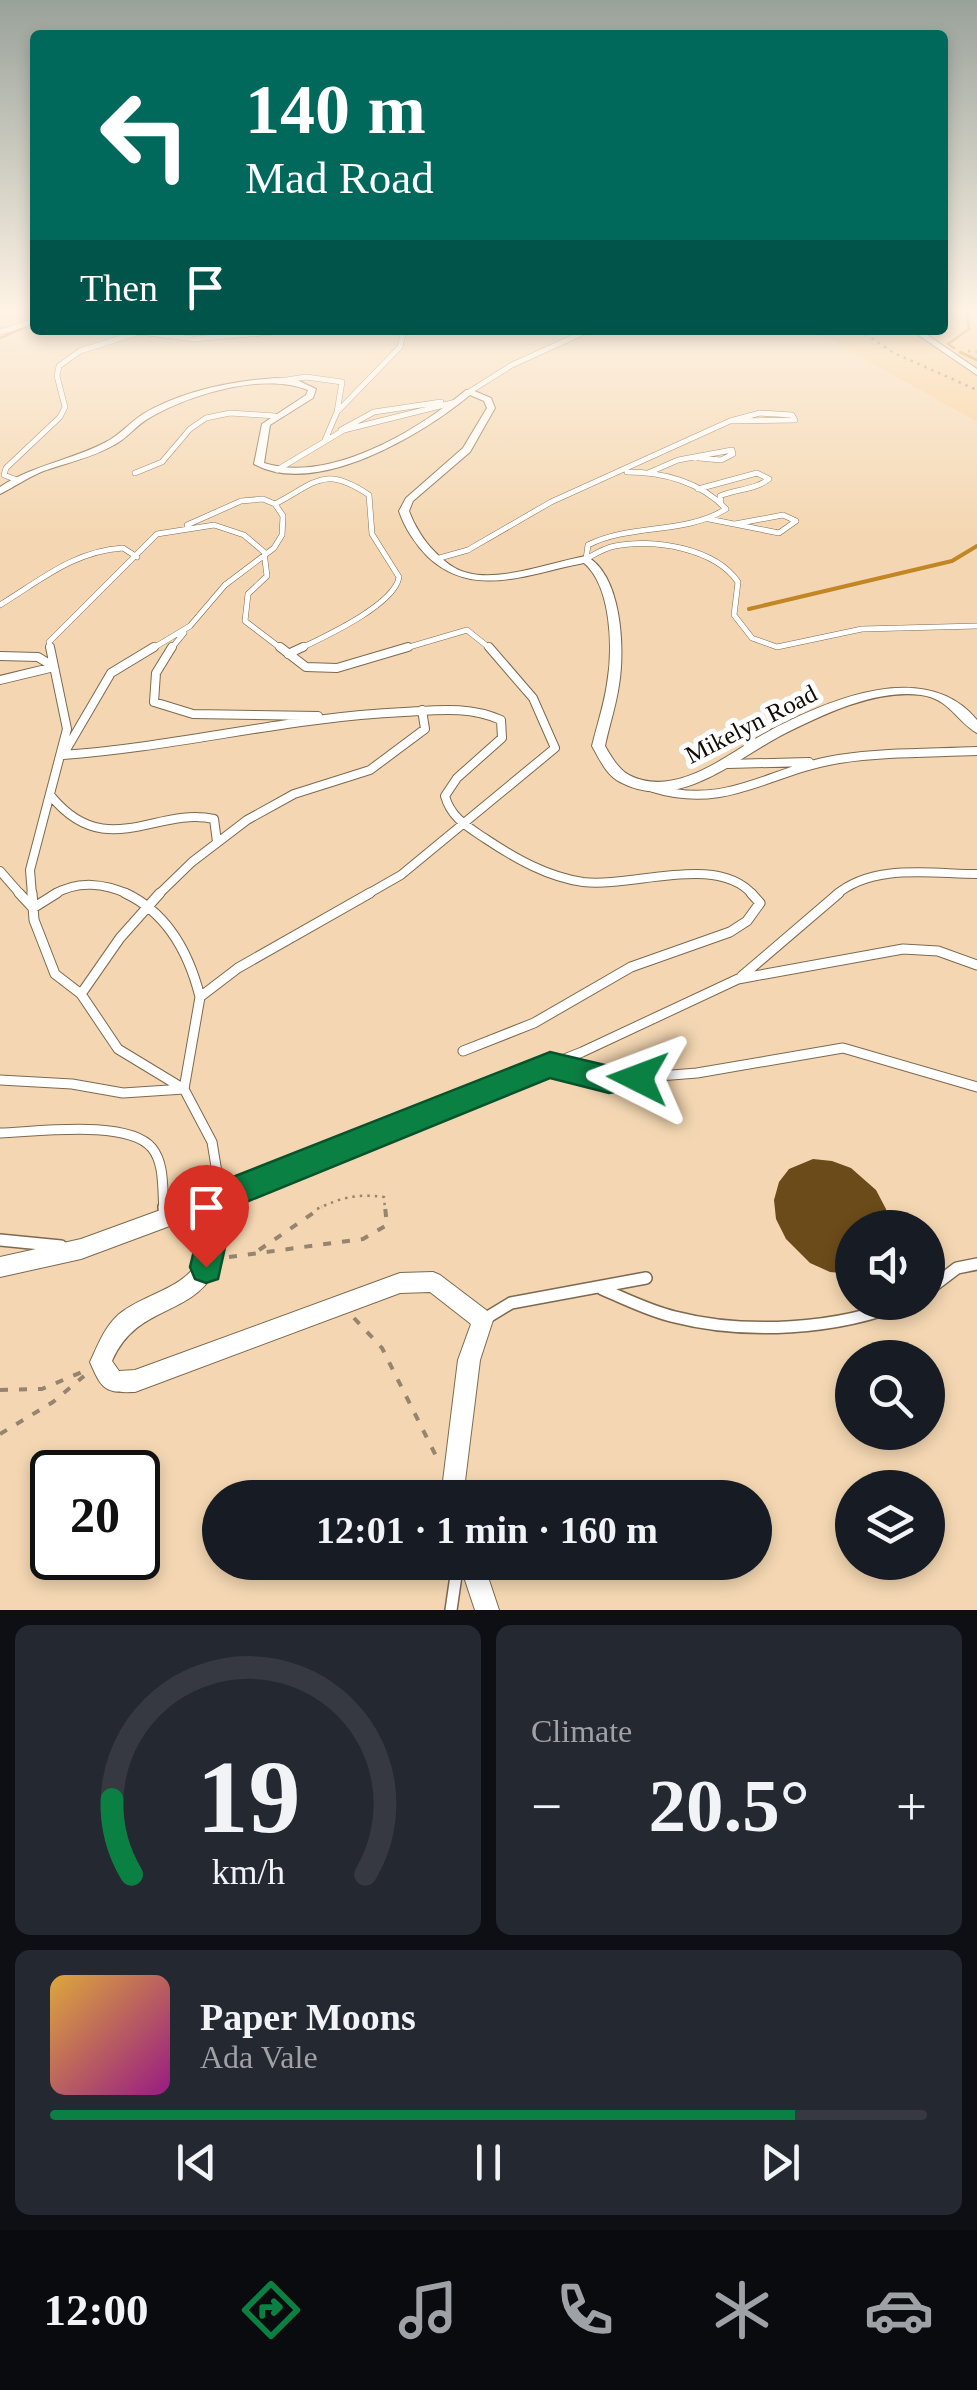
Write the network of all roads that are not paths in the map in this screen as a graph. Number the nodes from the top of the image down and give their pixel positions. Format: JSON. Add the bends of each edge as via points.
{"nodes":[{"id":1,"x":59,"y":383,"type":"edge"},
{"id":2,"x":259,"y":383,"type":"edge"},
{"id":3,"x":296,"y":383,"type":"edge"},
{"id":4,"x":342,"y":383,"type":"edge"},
{"id":5,"x":366,"y":383,"type":"edge"},
{"id":6,"x":485,"y":383,"type":"edge"},
{"id":7,"x":465,"y":396,"type":"junction"},
{"id":8,"x":337,"y":412,"type":"junction"},
{"id":9,"x":275,"y":416,"type":"junction"},
{"id":10,"x":730,"y":422,"type":"junction"},
{"id":11,"x":325,"y":440,"type":"junction"},
{"id":12,"x":699,"y":458,"type":"junction"},
{"id":13,"x":277,"y":470,"type":"junction"},
{"id":14,"x":622,"y":472,"type":"junction"},
{"id":15,"x":136,"y":473,"type":"dead end"},
{"id":16,"x":648,"y":473,"type":"junction"},
{"id":17,"x":17,"y":480,"type":"junction"},
{"id":18,"x":698,"y":489,"type":"junction"},
{"id":19,"x":0,"y":491,"type":"edge"},
{"id":20,"x":721,"y":502,"type":"junction"},
{"id":21,"x":275,"y":504,"type":"junction"},
{"id":22,"x":704,"y":518,"type":"junction"},
{"id":23,"x":735,"y":524,"type":"junction"},
{"id":24,"x":183,"y":528,"type":"junction"},
{"id":25,"x":265,"y":556,"type":"junction"},
{"id":26,"x":137,"y":557,"type":"junction"},
{"id":27,"x":586,"y":558,"type":"junction"},
{"id":28,"x":436,"y":559,"type":"junction"},
{"id":29,"x":0,"y":605,"type":"edge"},
{"id":30,"x":190,"y":626,"type":"junction"},
{"id":31,"x":977,"y":626,"type":"edge"},
{"id":32,"x":288,"y":654,"type":"junction"},
{"id":33,"x":0,"y":656,"type":"edge"},
{"id":34,"x":54,"y":666,"type":"junction"},
{"id":35,"x":0,"y":680,"type":"edge"},
{"id":36,"x":422,"y":710,"type":"junction"},
{"id":37,"x":327,"y":718,"type":"junction"},
{"id":38,"x":977,"y":729,"type":"edge"},
{"id":39,"x":977,"y":751,"type":"edge"},
{"id":40,"x":62,"y":755,"type":"junction"},
{"id":41,"x":826,"y":761,"type":"junction"},
{"id":42,"x":724,"y":764,"type":"junction"},
{"id":43,"x":649,"y":786,"type":"junction"},
{"id":44,"x":51,"y":796,"type":"junction"},
{"id":45,"x":462,"y":823,"type":"junction"},
{"id":46,"x":217,"y":842,"type":"junction"},
{"id":47,"x":0,"y":870,"type":"edge"},
{"id":48,"x":977,"y":874,"type":"edge"},
{"id":49,"x":150,"y":905,"type":"junction"},
{"id":50,"x":33,"y":908,"type":"junction"},
{"id":51,"x":977,"y":965,"type":"edge"},
{"id":52,"x":738,"y":978,"type":"junction"},
{"id":53,"x":80,"y":994,"type":"junction"},
{"id":54,"x":200,"y":997,"type":"junction"},
{"id":55,"x":464,"y":1052,"type":"dead end"},
{"id":56,"x":550,"y":1065,"type":"junction"},
{"id":57,"x":0,"y":1080,"type":"edge"},
{"id":58,"x":977,"y":1087,"type":"edge"},
{"id":59,"x":184,"y":1089,"type":"junction"},
{"id":60,"x":0,"y":1133,"type":"edge"},
{"id":61,"x":221,"y":1197,"type":"junction"},
{"id":62,"x":165,"y":1218,"type":"junction"},
{"id":63,"x":0,"y":1240,"type":"edge"},
{"id":64,"x":81,"y":1249,"type":"junction"},
{"id":65,"x":977,"y":1264,"type":"edge"},
{"id":66,"x":0,"y":1267,"type":"edge"},
{"id":67,"x":945,"y":1277,"type":"edge"},
{"id":68,"x":646,"y":1278,"type":"dead end"},
{"id":69,"x":602,"y":1289,"type":"junction"},
{"id":70,"x":484,"y":1320,"type":"junction"},
{"id":71,"x":836,"y":1320,"type":"edge"},
{"id":72,"x":456,"y":1480,"type":"edge"},
{"id":73,"x":455,"y":1580,"type":"edge"},
{"id":74,"x":477,"y":1580,"type":"edge"},
{"id":75,"x":450,"y":1610,"type":"edge"},
{"id":76,"x":487,"y":1610,"type":"edge"}],
"edges":[{"from":1,"to":17,"type":"lane","via":[[65,407],[6,468],[4,475]]},
{"from":2,"to":17,"type":"street","via":[[146,415],[106,446]]},
{"from":3,"to":9,"type":"street","via":[[312,389],[310,396]]},
{"from":4,"to":8,"type":"lane"},
{"from":5,"to":8,"type":"lane"},
{"from":6,"to":7,"type":"lane"},
{"from":7,"to":11,"type":"lane"},
{"from":7,"to":13,"type":"street","via":[[392,446],[326,465]]},
{"from":7,"to":28,"type":"street","via":[[488,400],[491,408],[467,450],[404,511]]},
{"from":8,"to":11,"type":"lane"},
{"from":9,"to":13,"type":"street","via":[[266,424],[260,464]]},
{"from":9,"to":15,"type":"lane","via":[[206,418],[162,462]]},
{"from":10,"to":10,"type":"lane","via":[[758,419],[794,420],[770,412]]},
{"from":10,"to":14,"type":"lane"},
{"from":11,"to":13,"type":"lane"},
{"from":12,"to":12,"type":"lane","via":[[719,450],[734,454],[721,460]]},
{"from":12,"to":16,"type":"lane"},
{"from":14,"to":16,"type":"lane"},
{"from":14,"to":28,"type":"lane","via":[[551,502],[468,550]]},
{"from":16,"to":18,"type":"lane"},
{"from":17,"to":19,"type":"street"},
{"from":18,"to":20,"type":"lane"},
{"from":18,"to":20,"type":"lane","via":[[757,473],[769,479],[728,492]]},
{"from":20,"to":22,"type":"lane","via":[[726,509]]},
{"from":21,"to":24,"type":"lane","via":[[242,501]]},
{"from":21,"to":25,"type":"lane","via":[[282,535]]},
{"from":21,"to":32,"type":"lane","via":[[322,477],[346,477],[370,495],[372,538],[400,573],[393,594]]},
{"from":22,"to":23,"type":"lane"},
{"from":22,"to":27,"type":"lane","via":[[604,534],[588,545]]},
{"from":23,"to":23,"type":"lane","via":[[780,533],[796,524],[784,515]]},
{"from":24,"to":25,"type":"lane","via":[[214,525],[244,534]]},
{"from":24,"to":26,"type":"lane","via":[[157,534]]},
{"from":25,"to":30,"type":"lane","via":[[226,585]]},
{"from":25,"to":32,"type":"lane","via":[[267,576],[248,594],[245,621]]},
{"from":26,"to":29,"type":"lane","via":[[123,548],[86,553]]},
{"from":26,"to":34,"type":"lane","via":[[55,632],[48,650]]},
{"from":27,"to":28,"type":"street","via":[[496,581],[463,578]]},
{"from":27,"to":31,"type":"lane","via":[[615,546],[706,557],[735,577],[740,626],[777,647],[862,629]]},
{"from":27,"to":43,"type":"street","via":[[607,582],[616,671],[598,746],[625,780]]},
{"from":30,"to":37,"type":"lane","via":[[158,667],[154,702],[193,714],[299,712]]},
{"from":30,"to":40,"type":"lane","via":[[110,674]]},
{"from":32,"to":45,"type":"lane","via":[[306,667],[337,668],[467,630],[494,647],[556,748]]},
{"from":33,"to":34,"type":"lane","via":[[38,657]]},
{"from":34,"to":35,"type":"lane"},
{"from":34,"to":40,"type":"lane","via":[[66,729]]},
{"from":36,"to":37,"type":"lane"},
{"from":36,"to":45,"type":"lane","via":[[474,709],[501,720],[502,738],[445,796]]},
{"from":36,"to":46,"type":"lane","via":[[425,728],[375,768],[276,802]]},
{"from":37,"to":40,"type":"lane"},
{"from":38,"to":42,"type":"street","name":"Mikelyn Road","via":[[946,696],[896,690],[813,716]]},
{"from":39,"to":41,"type":"lane"},
{"from":40,"to":44,"type":"lane"},
{"from":41,"to":42,"type":"lane"},
{"from":41,"to":43,"type":"lane","via":[[728,798],[670,795]]},
{"from":42,"to":43,"type":"street","name":"Mikelyn Road","via":[[692,780]]},
{"from":44,"to":46,"type":"lane","via":[[77,818],[128,831],[200,814],[214,819]]},
{"from":44,"to":50,"type":"lane","via":[[30,870]]},
{"from":45,"to":54,"type":"lane","via":[[401,875],[238,968]]},
{"from":45,"to":55,"type":"lane","via":[[556,877],[624,884],[714,874],[752,888],[760,904],[731,934],[661,952],[595,982],[541,1020]]},
{"from":46,"to":49,"type":"lane"},
{"from":47,"to":50,"type":"lane"},
{"from":48,"to":52,"type":"lane","via":[[885,873],[845,886]]},
{"from":49,"to":50,"type":"lane","via":[[124,890],[83,883],[52,891]]},
{"from":49,"to":53,"type":"lane"},
{"from":49,"to":54,"type":"lane","via":[[190,957]]},
{"from":50,"to":53,"type":"lane","via":[[55,974]]},
{"from":51,"to":52,"type":"lane","via":[[938,951],[903,949]]},
{"from":52,"to":56,"type":"lane"},
{"from":53,"to":59,"type":"lane","via":[[118,1049]]},
{"from":54,"to":59,"type":"lane"},
{"from":56,"to":58,"type":"lane","via":[[609,1080],[843,1048]]},
{"from":56,"to":61,"type":"lane"},
{"from":57,"to":59,"type":"lane","via":[[122,1093]]},
{"from":59,"to":61,"type":"lane","via":[[212,1142]]},
{"from":60,"to":62,"type":"lane","via":[[115,1130],[151,1146],[160,1164]]},
{"from":61,"to":62,"type":"street"},
{"from":61,"to":70,"type":"street","via":[[208,1262],[176,1295],[130,1316],[109,1338],[101,1362],[112,1382],[135,1381],[400,1283],[433,1282]]},
{"from":62,"to":64,"type":"street"},
{"from":63,"to":64,"type":"lane"},
{"from":64,"to":66,"type":"street"},
{"from":65,"to":67,"type":"lane"},
{"from":68,"to":69,"type":"lane"},
{"from":69,"to":70,"type":"lane","via":[[511,1303]]},
{"from":69,"to":71,"type":"lane","via":[[681,1319]]},
{"from":70,"to":72,"type":"street","via":[[469,1360]]},
{"from":73,"to":75,"type":"lane"},
{"from":74,"to":76,"type":"street"}]}
